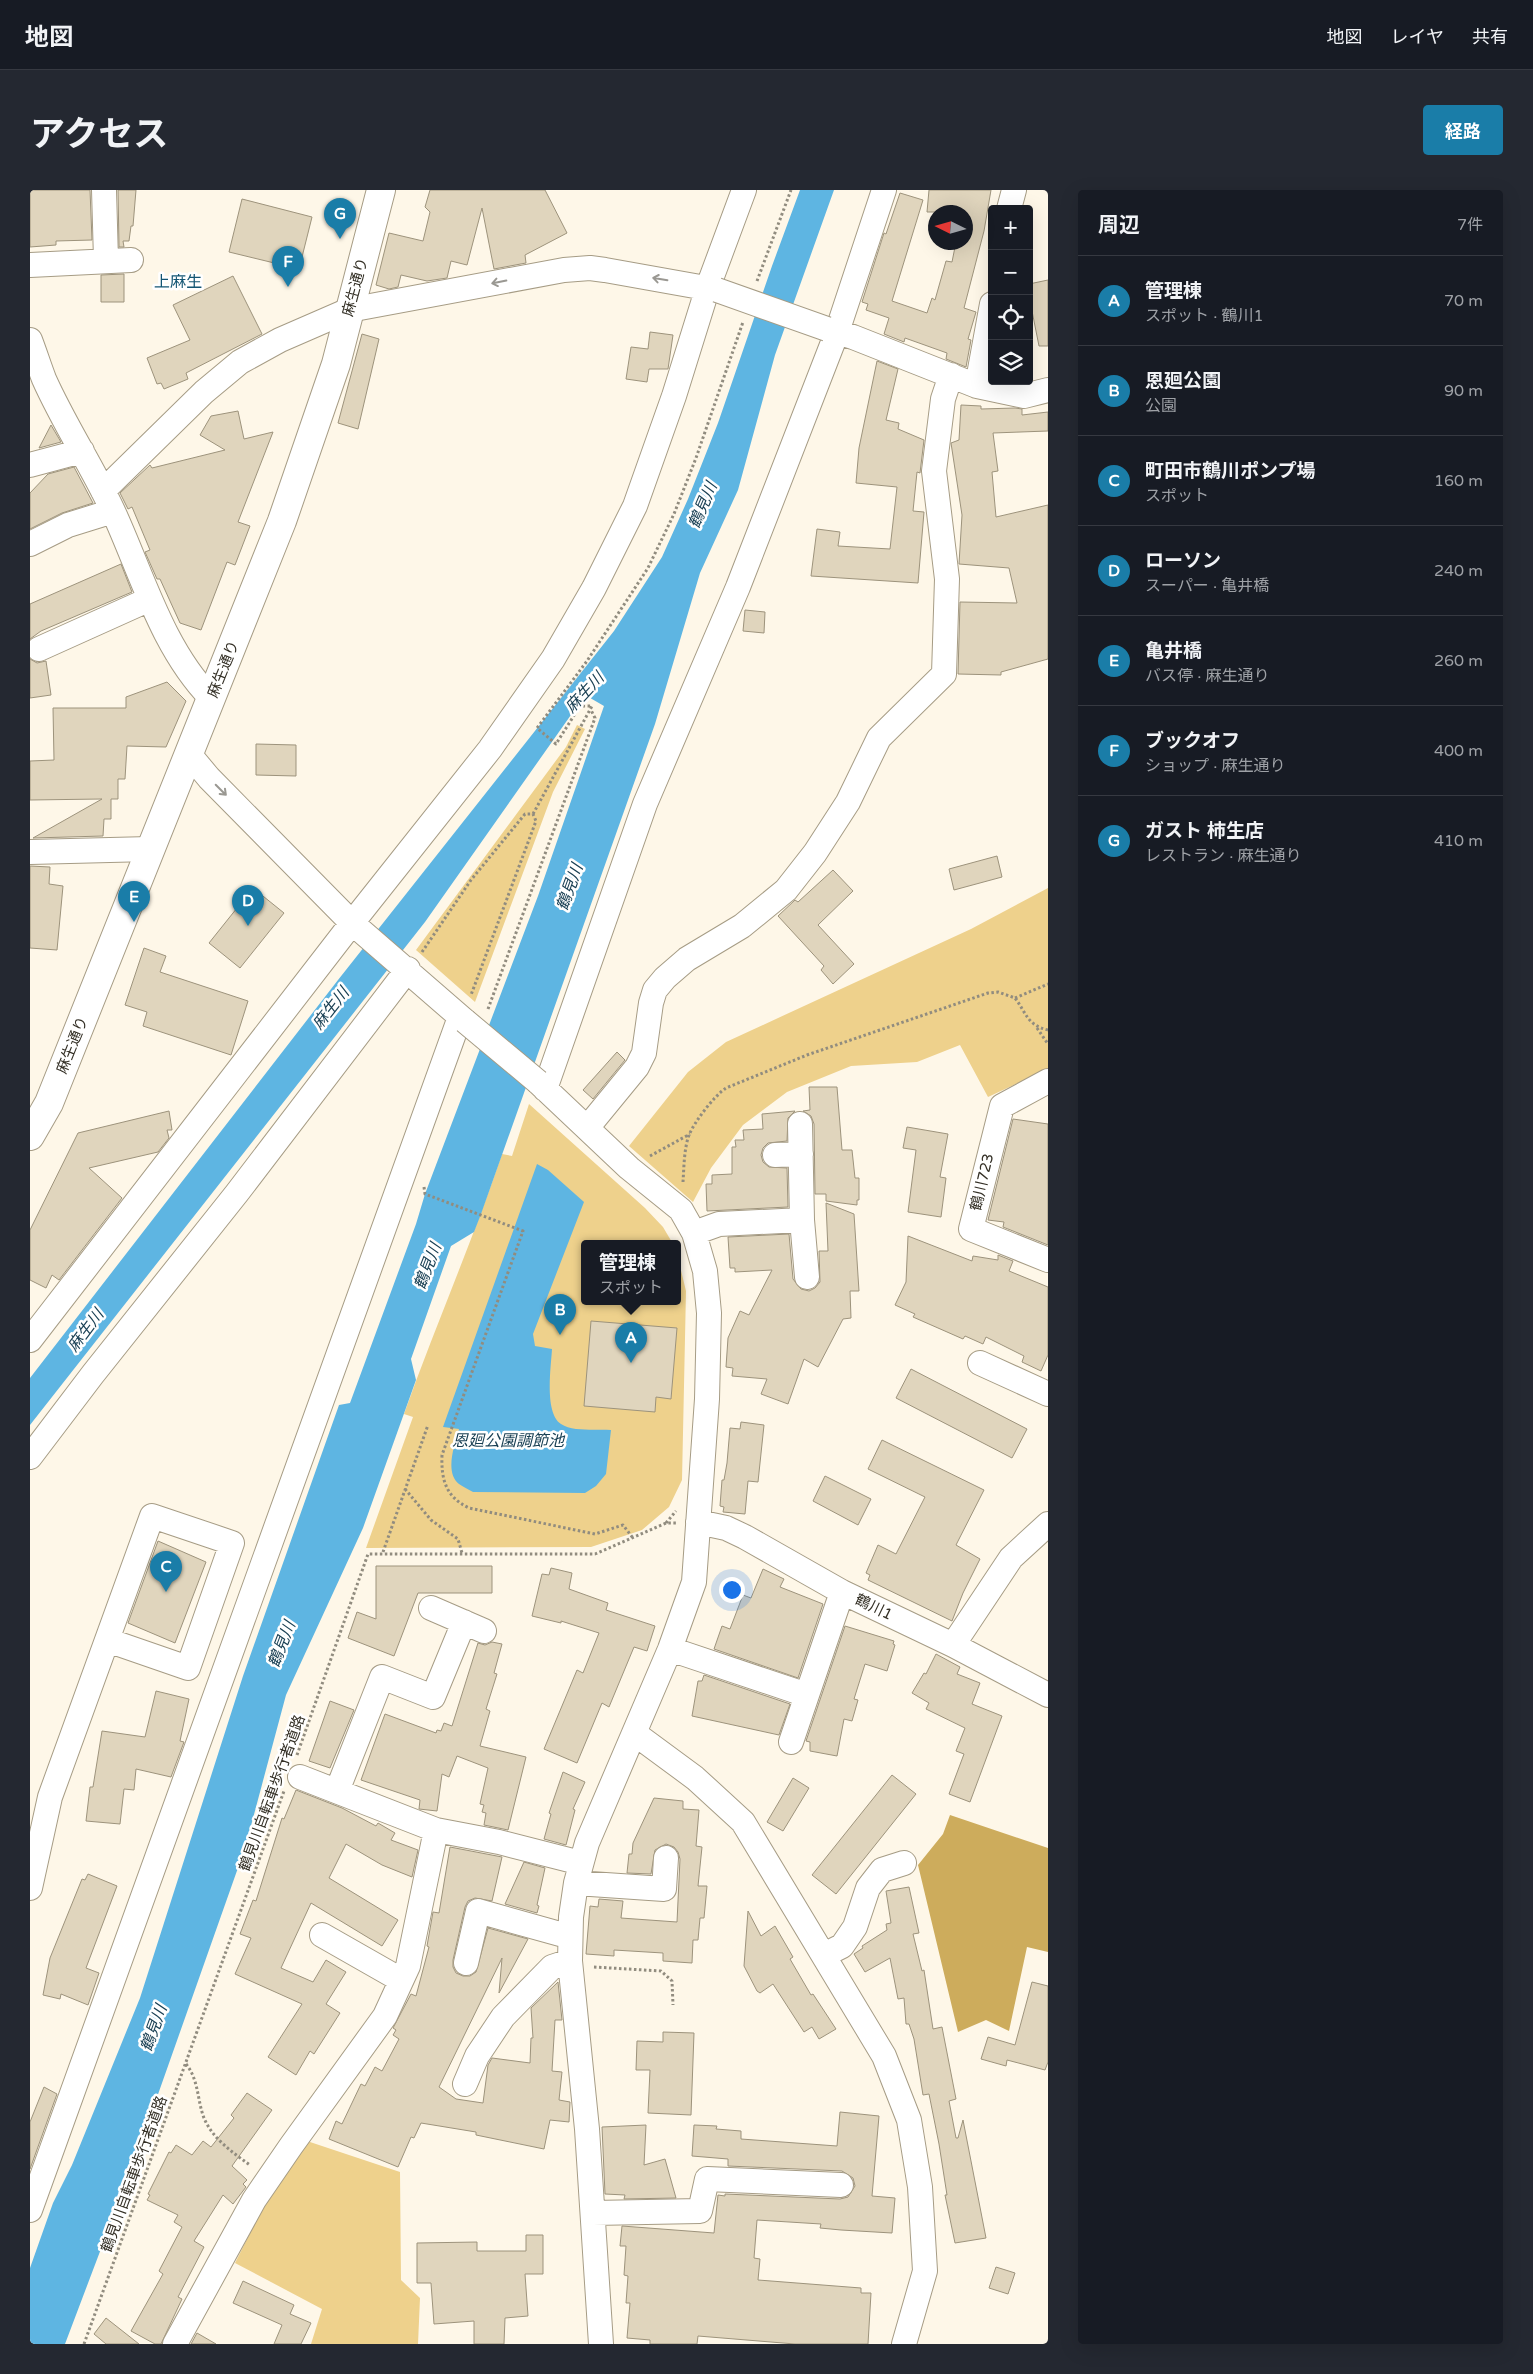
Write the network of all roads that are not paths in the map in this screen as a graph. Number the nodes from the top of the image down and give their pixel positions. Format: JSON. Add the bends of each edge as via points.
{"nodes":[{"id":1,"x":104,"y":190,"type":"edge"},
{"id":2,"x":381,"y":190,"type":"edge"},
{"id":3,"x":744,"y":190,"type":"edge"},
{"id":4,"x":884,"y":190,"type":"edge"},
{"id":5,"x":1014,"y":190,"type":"edge"},
{"id":6,"x":1011,"y":205,"type":"edge"},
{"id":7,"x":106,"y":260,"type":"junction"},
{"id":8,"x":131,"y":260,"type":"dead end"},
{"id":9,"x":30,"y":265,"type":"edge"},
{"id":10,"x":712,"y":289,"type":"junction"},
{"id":11,"x":349,"y":310,"type":"junction"},
{"id":12,"x":988,"y":326,"type":"edge"},
{"id":13,"x":832,"y":331,"type":"junction"},
{"id":14,"x":30,"y":340,"type":"edge"},
{"id":15,"x":951,"y":375,"type":"junction"},
{"id":16,"x":977,"y":386,"type":"junction"},
{"id":17,"x":1048,"y":390,"type":"edge"},
{"id":18,"x":82,"y":451,"type":"junction"},
{"id":19,"x":30,"y":465,"type":"edge"},
{"id":20,"x":108,"y":501,"type":"junction"},
{"id":21,"x":30,"y":544,"type":"edge"},
{"id":22,"x":150,"y":599,"type":"junction"},
{"id":23,"x":39,"y":649,"type":"dead end"},
{"id":24,"x":211,"y":698,"type":"junction"},
{"id":25,"x":189,"y":754,"type":"junction"},
{"id":26,"x":150,"y":849,"type":"junction"},
{"id":27,"x":30,"y":852,"type":"edge"},
{"id":28,"x":357,"y":926,"type":"junction"},
{"id":29,"x":409,"y":964,"type":"junction"},
{"id":30,"x":470,"y":1014,"type":"junction"},
{"id":31,"x":1048,"y":1081,"type":"edge"},
{"id":32,"x":542,"y":1086,"type":"junction"},
{"id":33,"x":800,"y":1124,"type":"dead end"},
{"id":34,"x":587,"y":1128,"type":"junction"},
{"id":35,"x":30,"y":1136,"type":"edge"},
{"id":36,"x":801,"y":1154,"type":"junction"},
{"id":37,"x":775,"y":1155,"type":"dead end"},
{"id":38,"x":802,"y":1220,"type":"junction"},
{"id":39,"x":694,"y":1233,"type":"junction"},
{"id":40,"x":1048,"y":1260,"type":"edge"},
{"id":41,"x":807,"y":1277,"type":"dead end"},
{"id":42,"x":30,"y":1340,"type":"edge"},
{"id":43,"x":980,"y":1363,"type":"dead end"},
{"id":44,"x":1048,"y":1394,"type":"edge"},
{"id":45,"x":30,"y":1456,"type":"edge"},
{"id":46,"x":691,"y":1522,"type":"junction"},
{"id":47,"x":1048,"y":1524,"type":"edge"},
{"id":48,"x":842,"y":1592,"type":"junction"},
{"id":49,"x":431,"y":1608,"type":"dead end"},
{"id":50,"x":107,"y":1640,"type":"junction"},
{"id":51,"x":953,"y":1645,"type":"junction"},
{"id":52,"x":680,"y":1654,"type":"junction"},
{"id":53,"x":807,"y":1695,"type":"junction"},
{"id":54,"x":1048,"y":1695,"type":"edge"},
{"id":55,"x":634,"y":1733,"type":"junction"},
{"id":56,"x":792,"y":1742,"type":"dead end"},
{"id":57,"x":295,"y":1772,"type":"road end"},
{"id":58,"x":337,"y":1792,"type":"junction"},
{"id":59,"x":436,"y":1830,"type":"junction"},
{"id":60,"x":666,"y":1858,"type":"dead end"},
{"id":61,"x":904,"y":1863,"type":"dead end"},
{"id":62,"x":579,"y":1873,"type":"junction"},
{"id":63,"x":30,"y":1888,"type":"edge"},
{"id":64,"x":322,"y":1935,"type":"dead end"},
{"id":65,"x":570,"y":1935,"type":"junction"},
{"id":66,"x":824,"y":1955,"type":"junction"},
{"id":67,"x":466,"y":1963,"type":"dead end"},
{"id":68,"x":571,"y":1964,"type":"junction"},
{"id":69,"x":402,"y":1980,"type":"junction"},
{"id":70,"x":465,"y":2084,"type":"dead end"},
{"id":71,"x":841,"y":2185,"type":"dead end"},
{"id":72,"x":30,"y":2210,"type":"edge"},
{"id":73,"x":593,"y":2213,"type":"junction"},
{"id":74,"x":175,"y":2344,"type":"edge"},
{"id":75,"x":601,"y":2344,"type":"edge"},
{"id":76,"x":904,"y":2344,"type":"edge"}],
"edges":[{"from":1,"to":7,"type":"street"},
{"from":2,"to":11,"type":"main road","name":"麻生通り"},
{"from":3,"to":10,"type":"street"},
{"from":4,"to":13,"type":"street"},
{"from":5,"to":6,"type":"street"},
{"from":7,"to":8,"type":"street"},
{"from":7,"to":9,"type":"street"},
{"from":10,"to":11,"type":"street","one_way":true,"via":[[590,268]]},
{"from":10,"to":13,"type":"street","bridge":true},
{"from":10,"to":28,"type":"street","via":[[635,506],[594,588],[553,659],[490,749]]},
{"from":11,"to":20,"type":"street","via":[[280,340],[240,362],[204,392]]},
{"from":11,"to":24,"type":"main road","name":"麻生通り","via":[[313,435]]},
{"from":12,"to":16,"type":"street"},
{"from":13,"to":15,"type":"street"},
{"from":13,"to":32,"type":"street","via":[[738,588],[645,804]]},
{"from":14,"to":18,"type":"street","via":[[44,379]]},
{"from":15,"to":16,"type":"street"},
{"from":15,"to":34,"type":"street","via":[[943,399],[934,471],[947,579],[944,674],[879,738],[848,802],[786,890],[742,926],[687,959],[655,990],[644,1053],[637,1067]]},
{"from":16,"to":17,"type":"street","via":[[1024,396]]},
{"from":18,"to":19,"type":"street"},
{"from":18,"to":20,"type":"street"},
{"from":20,"to":21,"type":"street"},
{"from":20,"to":22,"type":"street"},
{"from":22,"to":23,"type":"street"},
{"from":22,"to":24,"type":"street","via":[[191,675]]},
{"from":24,"to":25,"type":"main road","name":"麻生通り"},
{"from":25,"to":26,"type":"main road","name":"麻生通り"},
{"from":25,"to":28,"type":"street","one_way":true},
{"from":26,"to":27,"type":"street"},
{"from":26,"to":35,"type":"main road","name":"麻生通り","via":[[49,1103]]},
{"from":28,"to":29,"type":"street"},
{"from":28,"to":42,"type":"street"},
{"from":29,"to":30,"type":"street"},
{"from":29,"to":45,"type":"street","via":[[237,1193]]},
{"from":30,"to":32,"type":"street","bridge":true},
{"from":30,"to":72,"type":"street"},
{"from":31,"to":40,"type":"street","name":"鶴川723","via":[[1002,1106],[971,1229]]},
{"from":32,"to":34,"type":"street"},
{"from":33,"to":36,"type":"street"},
{"from":34,"to":39,"type":"street","via":[[629,1168],[681,1210]]},
{"from":36,"to":37,"type":"street"},
{"from":36,"to":38,"type":"street"},
{"from":38,"to":39,"type":"street","via":[[719,1224]]},
{"from":38,"to":41,"type":"street"},
{"from":39,"to":46,"type":"street","via":[[705,1271],[709,1313],[708,1399]]},
{"from":43,"to":44,"type":"street"},
{"from":46,"to":48,"type":"street","name":"鶴川1","via":[[726,1528]]},
{"from":46,"to":52,"type":"street","via":[[694,1582]]},
{"from":47,"to":51,"type":"street","via":[[1011,1558]]},
{"from":48,"to":51,"type":"street","name":"鶴川1"},
{"from":48,"to":53,"type":"street"},
{"from":49,"to":58,"type":"street","via":[[474,1626],[433,1697],[382,1677]]},
{"from":50,"to":50,"type":"street","via":[[152,1516],[232,1543],[188,1668]]},
{"from":50,"to":63,"type":"street","via":[[50,1797]]},
{"from":51,"to":54,"type":"street","name":"鶴川1"},
{"from":52,"to":53,"type":"street"},
{"from":52,"to":55,"type":"street"},
{"from":53,"to":56,"type":"street"},
{"from":55,"to":62,"type":"street","via":[[593,1829]]},
{"from":55,"to":66,"type":"street","via":[[695,1778],[744,1822]]},
{"from":57,"to":58,"type":"street"},
{"from":58,"to":59,"type":"street"},
{"from":59,"to":62,"type":"street","via":[[499,1842]]},
{"from":59,"to":69,"type":"street","via":[[408,1966]]},
{"from":60,"to":62,"type":"street","via":[[664,1889]]},
{"from":61,"to":66,"type":"street","via":[[882,1870],[868,1888],[855,1926],[842,1946]]},
{"from":62,"to":65,"type":"street"},
{"from":64,"to":69,"type":"street"},
{"from":65,"to":67,"type":"street","via":[[478,1911]]},
{"from":65,"to":68,"type":"street"},
{"from":66,"to":76,"type":"street","via":[[884,2056],[909,2120],[920,2187],[925,2271]]},
{"from":68,"to":70,"type":"street","via":[[552,1967],[503,2017],[477,2056]]},
{"from":68,"to":73,"type":"street"},
{"from":69,"to":74,"type":"street","via":[[384,2016],[254,2200]]},
{"from":71,"to":73,"type":"street","via":[[707,2179],[700,2211]]},
{"from":73,"to":75,"type":"street"}]}
